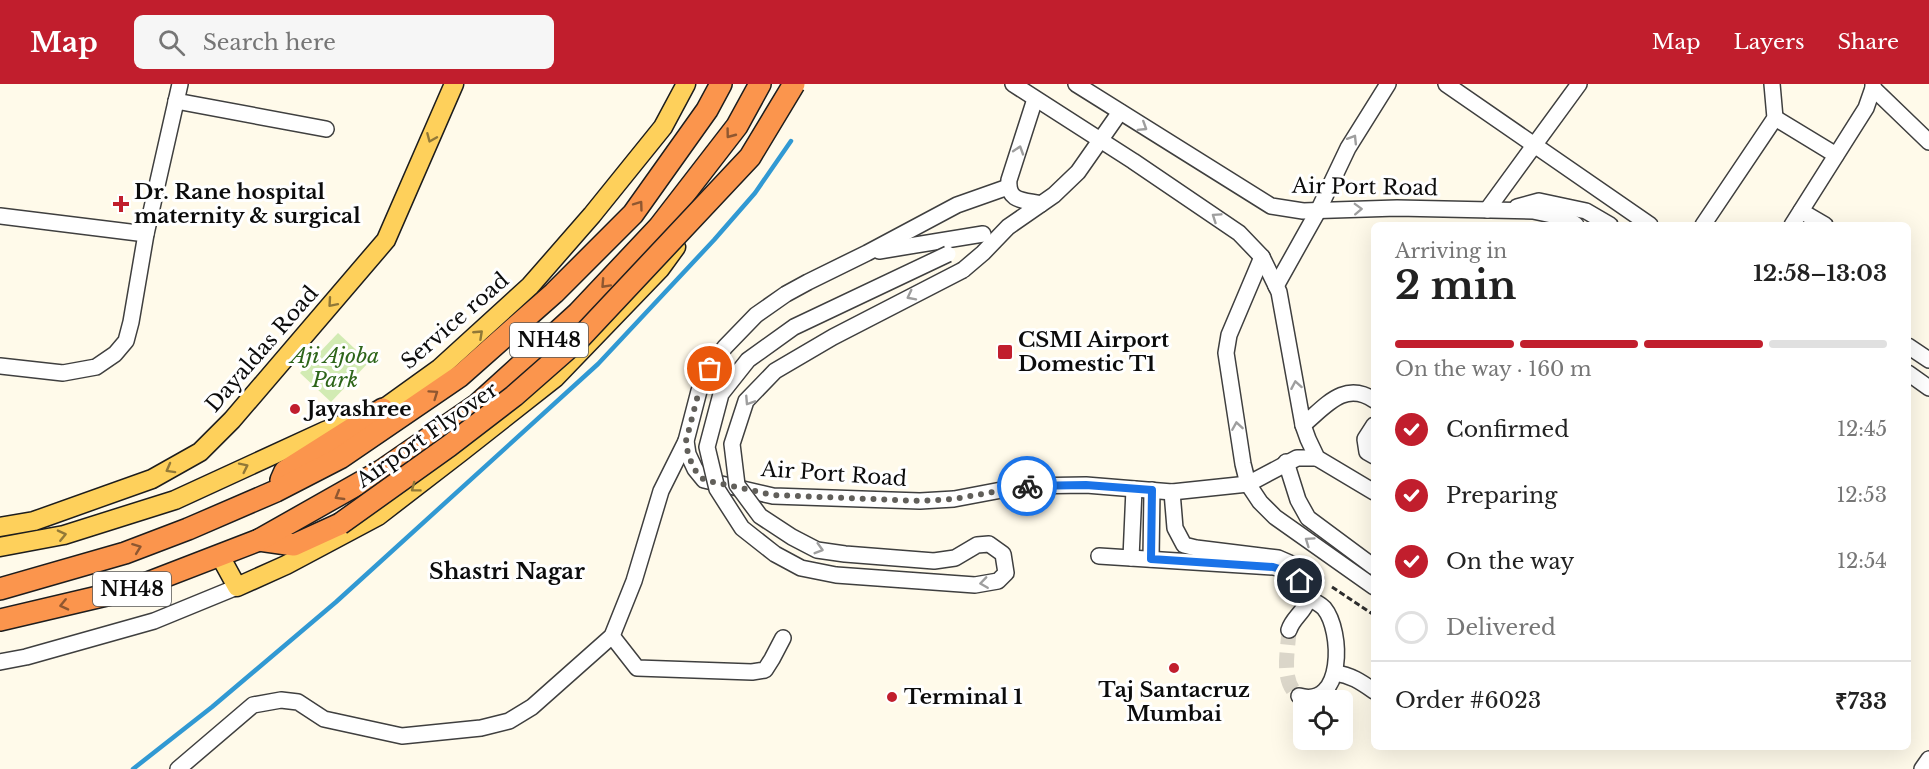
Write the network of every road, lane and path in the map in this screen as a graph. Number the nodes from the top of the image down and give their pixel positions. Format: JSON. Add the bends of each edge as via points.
{"nodes":[{"id":1,"x":180,"y":84,"type":"edge"},
{"id":2,"x":454,"y":84,"type":"edge"},
{"id":3,"x":687,"y":84,"type":"edge"},
{"id":4,"x":722,"y":84,"type":"edge"},
{"id":5,"x":760,"y":84,"type":"edge"},
{"id":6,"x":786,"y":84,"type":"edge"},
{"id":7,"x":794,"y":84,"type":"edge"},
{"id":8,"x":1013,"y":84,"type":"edge"},
{"id":9,"x":1076,"y":84,"type":"edge"},
{"id":10,"x":1388,"y":84,"type":"edge"},
{"id":11,"x":1446,"y":84,"type":"edge"},
{"id":12,"x":1579,"y":84,"type":"edge"},
{"id":13,"x":1772,"y":84,"type":"edge"},
{"id":14,"x":1873,"y":86,"type":"edge"},
{"id":15,"x":1035,"y":99,"type":"junction"},
{"id":16,"x":176,"y":101,"type":"junction"},
{"id":17,"x":1120,"y":112,"type":"junction"},
{"id":18,"x":1775,"y":118,"type":"junction"},
{"id":19,"x":326,"y":129,"type":"dead end"},
{"id":20,"x":1100,"y":141,"type":"junction"},
{"id":21,"x":1929,"y":142,"type":"edge"},
{"id":22,"x":1534,"y":145,"type":"junction"},
{"id":23,"x":1836,"y":155,"type":"junction"},
{"id":24,"x":1008,"y":187,"type":"junction"},
{"id":25,"x":1041,"y":204,"type":"junction"},
{"id":26,"x":1487,"y":210,"type":"junction"},
{"id":27,"x":1318,"y":211,"type":"junction"},
{"id":28,"x":1506,"y":211,"type":"junction"},
{"id":29,"x":1801,"y":211,"type":"junction"},
{"id":30,"x":0,"y":216,"type":"edge"},
{"id":31,"x":1572,"y":222,"type":"edge"},
{"id":32,"x":1605,"y":222,"type":"edge"},
{"id":33,"x":1646,"y":222,"type":"edge"},
{"id":34,"x":1705,"y":222,"type":"edge"},
{"id":35,"x":1794,"y":222,"type":"edge"},
{"id":36,"x":1820,"y":222,"type":"edge"},
{"id":37,"x":1008,"y":227,"type":"junction"},
{"id":38,"x":146,"y":234,"type":"junction"},
{"id":39,"x":983,"y":234,"type":"junction"},
{"id":40,"x":867,"y":253,"type":"junction"},
{"id":41,"x":1262,"y":257,"type":"junction"},
{"id":42,"x":1276,"y":286,"type":"junction"},
{"id":43,"x":1911,"y":348,"type":"edge"},
{"id":44,"x":1929,"y":360,"type":"edge"},
{"id":45,"x":0,"y":366,"type":"edge"},
{"id":46,"x":1911,"y":375,"type":"edge"},
{"id":47,"x":1929,"y":388,"type":"edge"},
{"id":48,"x":1371,"y":398,"type":"edge"},
{"id":49,"x":383,"y":409,"type":"junction"},
{"id":50,"x":1303,"y":425,"type":"junction"},
{"id":51,"x":1371,"y":430,"type":"edge"},
{"id":52,"x":686,"y":441,"type":"junction"},
{"id":53,"x":1371,"y":454,"type":"edge"},
{"id":54,"x":1317,"y":458,"type":"junction"},
{"id":55,"x":1286,"y":462,"type":"junction"},
{"id":56,"x":1248,"y":484,"type":"junction"},
{"id":57,"x":1134,"y":489,"type":"junction"},
{"id":58,"x":1152,"y":490,"type":"junction"},
{"id":59,"x":1371,"y":490,"type":"edge"},
{"id":60,"x":276,"y":491,"type":"junction"},
{"id":61,"x":1172,"y":492,"type":"junction"},
{"id":62,"x":268,"y":535,"type":"junction"},
{"id":63,"x":1,"y":537,"type":"edge"},
{"id":64,"x":220,"y":556,"type":"junction"},
{"id":65,"x":1099,"y":556,"type":"dead end"},
{"id":66,"x":1131,"y":558,"type":"junction"},
{"id":67,"x":1151,"y":559,"type":"junction"},
{"id":68,"x":1371,"y":565,"type":"edge"},
{"id":69,"x":1316,"y":580,"type":"dead end"},
{"id":70,"x":1371,"y":585,"type":"edge"},
{"id":71,"x":1332,"y":586,"type":"dead end"},
{"id":72,"x":237,"y":587,"type":"junction"},
{"id":73,"x":0,"y":589,"type":"edge"},
{"id":74,"x":1308,"y":599,"type":"junction"},
{"id":75,"x":1371,"y":613,"type":"edge"},
{"id":76,"x":0,"y":620,"type":"edge"},
{"id":77,"x":1289,"y":630,"type":"tunnel mouth"},
{"id":78,"x":612,"y":636,"type":"junction"},
{"id":79,"x":783,"y":638,"type":"dead end"},
{"id":80,"x":0,"y":662,"type":"edge"},
{"id":81,"x":1335,"y":673,"type":"junction"},
{"id":82,"x":1371,"y":689,"type":"edge"},
{"id":83,"x":1327,"y":690,"type":"edge"},
{"id":84,"x":1929,"y":759,"type":"edge"},
{"id":85,"x":178,"y":769,"type":"edge"},
{"id":86,"x":1922,"y":769,"type":"edge"}],
"edges":[{"from":1,"to":16,"type":"street"},
{"from":2,"to":63,"type":"main road","name":"Dayaldas Road","one_way":true,"via":[[386,240],[232,420],[200,452],[152,479],[34,521]]},
{"from":49,"to":3,"type":"main road","name":"Service road","one_way":true,"via":[[440,368],[530,285],[663,127]]},
{"from":60,"to":4,"type":"highway","name":"Airport Flyover","number":"NH48","one_way":true,"via":[[340,458],[460,376],[554,293],[633,214]]},
{"from":5,"to":62,"type":"highway","name":"Airport Flyover","number":"NH48","one_way":true,"via":[[736,126],[658,227],[578,313],[478,404],[381,471]]},
{"from":6,"to":72,"type":"main road","one_way":true,"via":[[751,142],[660,269],[555,378],[378,516]]},
{"from":7,"to":62,"type":"highway","bridge":true,"via":[[750,157],[580,338],[514,396],[340,524],[294,545]]},
{"from":8,"to":15,"type":"street"},
{"from":9,"to":17,"type":"street","name":"Air Port Road"},
{"from":27,"to":10,"type":"street","one_way":true,"via":[[1348,148]]},
{"from":11,"to":22,"type":"street"},
{"from":12,"to":22,"type":"street"},
{"from":13,"to":18,"type":"street"},
{"from":14,"to":21,"type":"street"},
{"from":14,"to":23,"type":"street","via":[[1866,108]]},
{"from":15,"to":20,"type":"street"},
{"from":24,"to":15,"type":"street","one_way":true},
{"from":16,"to":19,"type":"street"},
{"from":16,"to":38,"type":"street"},
{"from":17,"to":20,"type":"street"},
{"from":17,"to":27,"type":"street","name":"Air Port Road","one_way":true,"via":[[1271,206]]},
{"from":18,"to":23,"type":"street"},
{"from":18,"to":34,"type":"street"},
{"from":20,"to":25,"type":"street","via":[[1078,172]]},
{"from":41,"to":20,"type":"street","one_way":true,"via":[[1239,233]]},
{"from":22,"to":26,"type":"street"},
{"from":22,"to":33,"type":"street"},
{"from":23,"to":29,"type":"street"},
{"from":24,"to":25,"type":"street","via":[[1012,196]]},
{"from":24,"to":40,"type":"street","via":[[957,205]]},
{"from":25,"to":37,"type":"street"},
{"from":27,"to":26,"type":"street","name":"Air Port Road","one_way":true},
{"from":26,"to":28,"type":"street","name":"Air Port Road"},
{"from":27,"to":42,"type":"street"},
{"from":28,"to":31,"type":"street","name":"Air Port Road","via":[[1533,211]]},
{"from":28,"to":32,"type":"street","via":[[1539,201],[1586,211]]},
{"from":29,"to":35,"type":"street"},
{"from":29,"to":36,"type":"street"},
{"from":30,"to":38,"type":"street"},
{"from":37,"to":39,"type":"street"},
{"from":37,"to":39,"type":"street","one_way":true,"bridge":true,"via":[[963,270],[775,371],[746,401],[732,444],[736,485],[760,516],[817,550],[934,561],[955,558],[977,545],[989,544],[1003,554],[1006,573],[998,581],[975,585],[836,575],[801,568],[775,554],[742,528],[717,489],[706,447],[721,394],[748,360],[794,327]]},
{"from":38,"to":45,"type":"street","via":[[131,322],[126,341],[115,354],[96,367],[63,372]]},
{"from":39,"to":40,"type":"street"},
{"from":40,"to":52,"type":"street","via":[[786,294],[740,331],[725,347],[699,391]]},
{"from":41,"to":42,"type":"street"},
{"from":56,"to":41,"type":"street","one_way":true,"via":[[1226,353],[1229,335]]},
{"from":50,"to":42,"type":"street","one_way":true},
{"from":43,"to":44,"type":"street"},
{"from":46,"to":47,"type":"street"},
{"from":48,"to":50,"type":"street","via":[[1347,393],[1336,397]]},
{"from":49,"to":60,"type":"highway","via":[[285,471]]},
{"from":63,"to":49,"type":"main road","name":"Service road","one_way":true,"via":[[64,535],[175,500],[325,431]]},
{"from":50,"to":54,"type":"street"},
{"from":51,"to":53,"type":"street","via":[[1365,439]]},
{"from":52,"to":57,"type":"street","name":"Air Port Road","via":[[694,469],[704,480],[773,495],[920,501],[1023,486]]},
{"from":52,"to":78,"type":"street","via":[[661,491],[634,581]]},
{"from":54,"to":55,"type":"street"},
{"from":54,"to":59,"type":"street"},
{"from":55,"to":56,"type":"street","name":"Air Port Road"},
{"from":55,"to":68,"type":"street","via":[[1308,518]]},
{"from":56,"to":61,"type":"street","name":"Air Port Road"},
{"from":70,"to":56,"type":"street","one_way":true,"via":[[1275,517]]},
{"from":57,"to":58,"type":"street","name":"Air Port Road"},
{"from":57,"to":66,"type":"street"},
{"from":58,"to":61,"type":"street","name":"Air Port Road"},
{"from":58,"to":67,"type":"street"},
{"from":73,"to":60,"type":"highway","number":"NH48","one_way":true,"via":[[125,553]]},
{"from":61,"to":69,"type":"street","via":[[1175,528],[1184,545],[1278,558]]},
{"from":62,"to":64,"type":"highway","number":"NH48"},
{"from":64,"to":72,"type":"main road"},
{"from":64,"to":76,"type":"highway","number":"NH48","one_way":true,"via":[[132,589]]},
{"from":65,"to":66,"type":"street"},
{"from":66,"to":67,"type":"street"},
{"from":67,"to":74,"type":"street","via":[[1281,568],[1296,575]]},
{"from":71,"to":75,"type":"path"},
{"from":72,"to":80,"type":"street","via":[[154,621]]},
{"from":74,"to":77,"type":"street"},
{"from":74,"to":81,"type":"street","via":[[1318,603],[1329,617],[1337,648]]},
{"from":78,"to":79,"type":"street","via":[[637,668],[752,672],[765,670]]},
{"from":78,"to":85,"type":"street","via":[[532,707],[509,721],[481,728],[402,735],[324,719],[298,702],[281,700],[253,705]]},
{"from":81,"to":82,"type":"street","via":[[1354,677]]},
{"from":81,"to":83,"type":"street"},
{"from":84,"to":86,"type":"street"}]}
